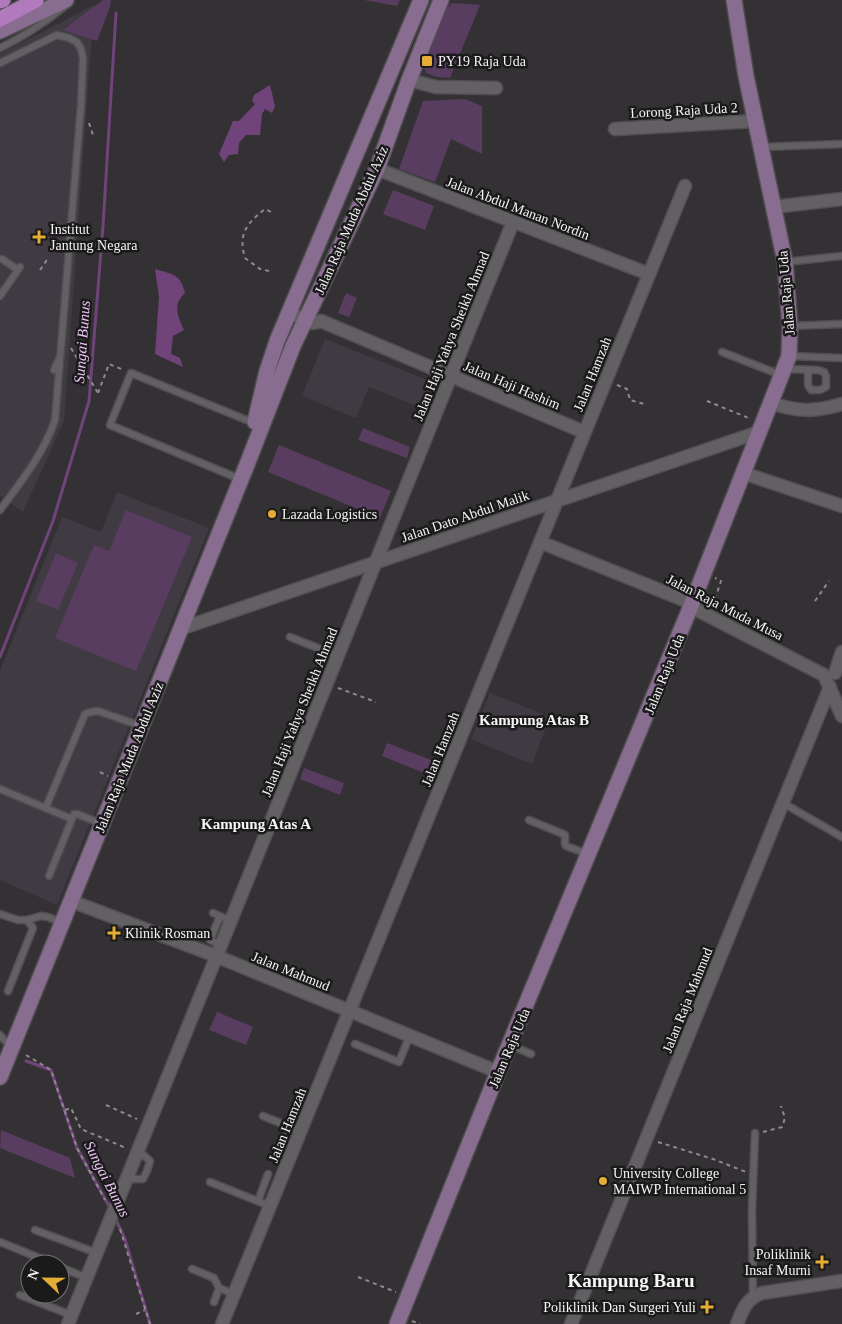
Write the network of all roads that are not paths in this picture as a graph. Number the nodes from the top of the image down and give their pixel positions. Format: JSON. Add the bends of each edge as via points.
{"nodes":[{"id":1,"x":36,"y":0,"type":"edge"},
{"id":2,"x":66,"y":0,"type":"edge"},
{"id":3,"x":73,"y":0,"type":"edge"},
{"id":4,"x":417,"y":0,"type":"edge"},
{"id":5,"x":421,"y":0,"type":"edge"},
{"id":6,"x":441,"y":0,"type":"edge"},
{"id":7,"x":734,"y":0,"type":"edge"},
{"id":8,"x":0,"y":19,"type":"edge"},
{"id":9,"x":0,"y":31,"type":"edge"},
{"id":10,"x":406,"y":32,"type":"junction"},
{"id":11,"x":0,"y":48,"type":"edge"},
{"id":12,"x":0,"y":63,"type":"edge"},
{"id":13,"x":409,"y":80,"type":"junction"},
{"id":14,"x":496,"y":88,"type":"dead end"},
{"id":15,"x":755,"y":121,"type":"junction"},
{"id":16,"x":614,"y":129,"type":"dead end"},
{"id":17,"x":842,"y":144,"type":"edge"},
{"id":18,"x":760,"y":147,"type":"junction"},
{"id":19,"x":377,"y":169,"type":"junction"},
{"id":20,"x":685,"y":186,"type":"dead end"},
{"id":21,"x":842,"y":199,"type":"edge"},
{"id":22,"x":774,"y":207,"type":"junction"},
{"id":23,"x":513,"y":222,"type":"junction"},
{"id":24,"x":842,"y":256,"type":"edge"},
{"id":25,"x":2,"y":259,"type":"dead end"},
{"id":26,"x":786,"y":262,"type":"junction"},
{"id":27,"x":649,"y":274,"type":"junction"},
{"id":28,"x":0,"y":296,"type":"edge"},
{"id":29,"x":291,"y":308,"type":"junction"},
{"id":30,"x":308,"y":315,"type":"junction"},
{"id":31,"x":841,"y":324,"type":"edge"},
{"id":32,"x":790,"y":326,"type":"junction"},
{"id":33,"x":722,"y":352,"type":"dead end"},
{"id":34,"x":61,"y":356,"type":"junction"},
{"id":35,"x":842,"y":358,"type":"edge"},
{"id":36,"x":785,"y":367,"type":"junction"},
{"id":37,"x":54,"y":370,"type":"dead end"},
{"id":38,"x":808,"y":370,"type":"dead end"},
{"id":39,"x":451,"y":376,"type":"junction"},
{"id":40,"x":771,"y":403,"type":"junction"},
{"id":41,"x":842,"y":404,"type":"edge"},
{"id":42,"x":761,"y":428,"type":"junction"},
{"id":43,"x":256,"y":431,"type":"junction"},
{"id":44,"x":584,"y":432,"type":"junction"},
{"id":45,"x":743,"y":473,"type":"junction"},
{"id":46,"x":241,"y":479,"type":"junction"},
{"id":47,"x":556,"y":501,"type":"junction"},
{"id":48,"x":842,"y":506,"type":"edge"},
{"id":49,"x":0,"y":510,"type":"edge"},
{"id":50,"x":540,"y":542,"type":"junction"},
{"id":51,"x":375,"y":562,"type":"junction"},
{"id":52,"x":691,"y":606,"type":"junction"},
{"id":53,"x":180,"y":629,"type":"junction"},
{"id":54,"x":290,"y":637,"type":"dead end"},
{"id":55,"x":842,"y":652,"type":"edge"},
{"id":56,"x":338,"y":656,"type":"junction"},
{"id":57,"x":834,"y":673,"type":"edge"},
{"id":58,"x":830,"y":687,"type":"junction"},
{"id":59,"x":842,"y":716,"type":"edge"},
{"id":60,"x":141,"y":726,"type":"junction"},
{"id":61,"x":0,"y":789,"type":"edge"},
{"id":62,"x":783,"y":802,"type":"junction"},
{"id":63,"x":46,"y":808,"type":"junction"},
{"id":64,"x":72,"y":819,"type":"junction"},
{"id":65,"x":529,"y":820,"type":"dead end"},
{"id":66,"x":102,"y":824,"type":"junction"},
{"id":67,"x":842,"y":837,"type":"edge"},
{"id":68,"x":589,"y":855,"type":"junction"},
{"id":69,"x":49,"y":876,"type":"dead end"},
{"id":70,"x":71,"y":901,"type":"junction"},
{"id":71,"x":213,"y":913,"type":"dead end"},
{"id":72,"x":0,"y":914,"type":"edge"},
{"id":73,"x":226,"y":918,"type":"junction"},
{"id":74,"x":27,"y":920,"type":"junction"},
{"id":75,"x":62,"y":922,"type":"junction"},
{"id":76,"x":219,"y":951,"type":"junction"},
{"id":77,"x":8,"y":991,"type":"dead end"},
{"id":78,"x":350,"y":1011,"type":"junction"},
{"id":79,"x":0,"y":1035,"type":"edge"},
{"id":80,"x":410,"y":1035,"type":"junction"},
{"id":81,"x":355,"y":1044,"type":"dead end"},
{"id":82,"x":510,"y":1046,"type":"junction"},
{"id":83,"x":12,"y":1047,"type":"junction"},
{"id":84,"x":531,"y":1054,"type":"dead end"},
{"id":85,"x":498,"y":1072,"type":"junction"},
{"id":86,"x":2,"y":1074,"type":"edge"},
{"id":87,"x":263,"y":1116,"type":"dead end"},
{"id":88,"x":295,"y":1129,"type":"junction"},
{"id":89,"x":755,"y":1134,"type":"road end"},
{"id":90,"x":281,"y":1148,"type":"dead end"},
{"id":91,"x":268,"y":1174,"type":"dead end"},
{"id":92,"x":210,"y":1182,"type":"dead end"},
{"id":93,"x":258,"y":1201,"type":"junction"},
{"id":94,"x":270,"y":1206,"type":"junction"},
{"id":95,"x":35,"y":1230,"type":"dead end"},
{"id":96,"x":0,"y":1242,"type":"edge"},
{"id":97,"x":96,"y":1253,"type":"junction"},
{"id":98,"x":29,"y":1254,"type":"edge"},
{"id":99,"x":192,"y":1269,"type":"dead end"},
{"id":100,"x":70,"y":1271,"type":"edge"},
{"id":101,"x":87,"y":1278,"type":"junction"},
{"id":102,"x":842,"y":1281,"type":"edge"},
{"id":103,"x":219,"y":1288,"type":"junction"},
{"id":104,"x":234,"y":1294,"type":"junction"},
{"id":105,"x":753,"y":1296,"type":"junction"},
{"id":106,"x":214,"y":1302,"type":"dead end"},
{"id":107,"x":38,"y":1304,"type":"edge"},
{"id":108,"x":70,"y":1320,"type":"edge"},
{"id":109,"x":222,"y":1324,"type":"edge"},
{"id":110,"x":397,"y":1324,"type":"edge"},
{"id":111,"x":571,"y":1324,"type":"edge"},
{"id":112,"x":737,"y":1324,"type":"edge"}],
"edges":[{"from":1,"to":8,"type":"main road"},
{"from":2,"to":9,"type":"main road"},
{"from":3,"to":11,"type":"lane","via":[[52,18]]},
{"from":4,"to":10,"type":"lane"},
{"from":5,"to":10,"type":"main road","name":"Jalan Raja Muda Abdul Aziz"},
{"from":6,"to":13,"type":"main road","name":"Jalan Raja Muda Abdul Aziz"},
{"from":7,"to":15,"type":"main road","name":"Jalan Raja Uda"},
{"from":10,"to":29,"type":"main road","name":"Jalan Raja Muda Abdul Aziz"},
{"from":12,"to":34,"type":"lane","via":[[57,35],[77,42],[81,49],[83,59]]},
{"from":13,"to":14,"type":"street","via":[[436,88]]},
{"from":13,"to":19,"type":"main road","name":"Jalan Raja Muda Abdul Aziz"},
{"from":15,"to":16,"type":"street","name":"Lorong Raja Uda 2"},
{"from":15,"to":18,"type":"main road","name":"Jalan Raja Uda"},
{"from":17,"to":18,"type":"lane"},
{"from":18,"to":22,"type":"main road","name":"Jalan Raja Uda"},
{"from":19,"to":23,"type":"street","name":"Jalan Abdul Manan Nordin"},
{"from":19,"to":30,"type":"main road","name":"Jalan Raja Muda Abdul Aziz"},
{"from":20,"to":27,"type":"street","name":"Jalan Hamzah"},
{"from":21,"to":22,"type":"street"},
{"from":22,"to":26,"type":"main road","name":"Jalan Raja Uda"},
{"from":23,"to":27,"type":"street","name":"Jalan Abdul Manan Nordin"},
{"from":23,"to":39,"type":"street","name":"Jalan Haji Yahya Sheikh Ahmad"},
{"from":24,"to":26,"type":"lane"},
{"from":25,"to":28,"type":"lane","via":[[19,268]]},
{"from":26,"to":32,"type":"main road","name":"Jalan Raja Uda"},
{"from":27,"to":44,"type":"street","name":"Jalan Hamzah"},
{"from":29,"to":30,"type":"street","name":"Jalan Haji Hashim"},
{"from":29,"to":43,"type":"main road","name":"Jalan Raja Muda Abdul Aziz","via":[[267,371]]},
{"from":30,"to":39,"type":"street","name":"Jalan Haji Hashim","via":[[313,323],[321,321]]},
{"from":30,"to":43,"type":"main road","name":"Jalan Raja Muda Abdul Aziz"},
{"from":31,"to":32,"type":"lane"},
{"from":32,"to":36,"type":"main road","name":"Jalan Raja Uda"},
{"from":33,"to":36,"type":"lane"},
{"from":34,"to":37,"type":"lane"},
{"from":34,"to":49,"type":"lane","via":[[57,409],[51,432],[23,480]]},
{"from":35,"to":36,"type":"lane"},
{"from":36,"to":38,"type":"lane"},
{"from":36,"to":40,"type":"main road","name":"Jalan Raja Uda"},
{"from":39,"to":44,"type":"street","name":"Jalan Haji Hashim"},
{"from":39,"to":51,"type":"street","name":"Jalan Haji Yahya Sheikh Ahmad"},
{"from":40,"to":41,"type":"street","via":[[808,411]]},
{"from":40,"to":42,"type":"main road","name":"Jalan Raja Uda"},
{"from":42,"to":45,"type":"main road","name":"Jalan Raja Uda"},
{"from":42,"to":47,"type":"street","name":"Jalan Dato Abdul Malik"},
{"from":43,"to":46,"type":"main road","name":"Jalan Raja Muda Abdul Aziz"},
{"from":43,"to":46,"type":"lane","via":[[131,373],[110,425]]},
{"from":44,"to":47,"type":"street","name":"Jalan Hamzah"},
{"from":45,"to":48,"type":"street"},
{"from":45,"to":52,"type":"main road","name":"Jalan Raja Uda"},
{"from":46,"to":53,"type":"main road","name":"Jalan Raja Muda Abdul Aziz"},
{"from":47,"to":50,"type":"street","name":"Jalan Hamzah"},
{"from":47,"to":51,"type":"street","name":"Jalan Dato Abdul Malik"},
{"from":50,"to":52,"type":"street","name":"Jalan Raja Muda Musa","via":[[684,600]]},
{"from":50,"to":78,"type":"street","name":"Jalan Hamzah"},
{"from":51,"to":53,"type":"street","name":"Jalan Dato Abdul Malik"},
{"from":51,"to":56,"type":"street","name":"Jalan Haji Yahya Sheikh Ahmad"},
{"from":52,"to":57,"type":"street","name":"Jalan Raja Muda Musa"},
{"from":52,"to":68,"type":"main road","name":"Jalan Raja Uda"},
{"from":53,"to":60,"type":"main road","name":"Jalan Raja Muda Abdul Aziz"},
{"from":54,"to":56,"type":"lane"},
{"from":55,"to":57,"type":"street"},
{"from":56,"to":73,"type":"street","name":"Jalan Haji Yahya Sheikh Ahmad"},
{"from":57,"to":58,"type":"street"},
{"from":58,"to":59,"type":"street"},
{"from":58,"to":62,"type":"street","name":"Jalan Raja Mahmud"},
{"from":60,"to":63,"type":"lane","via":[[98,711],[85,714]]},
{"from":60,"to":66,"type":"main road","name":"Jalan Raja Muda Abdul Aziz"},
{"from":61,"to":63,"type":"lane"},
{"from":62,"to":67,"type":"lane"},
{"from":62,"to":111,"type":"street","name":"Jalan Raja Mahmud"},
{"from":63,"to":64,"type":"lane"},
{"from":64,"to":66,"type":"lane","via":[[77,814]]},
{"from":64,"to":69,"type":"lane"},
{"from":65,"to":68,"type":"lane","via":[[565,835],[566,846]]},
{"from":66,"to":70,"type":"main road","name":"Jalan Raja Muda Abdul Aziz"},
{"from":68,"to":82,"type":"main road","name":"Jalan Raja Uda"},
{"from":70,"to":75,"type":"main road","name":"Jalan Raja Muda Abdul Aziz"},
{"from":70,"to":76,"type":"street","name":"Jalan Mahmud"},
{"from":71,"to":73,"type":"lane"},
{"from":72,"to":74,"type":"lane"},
{"from":73,"to":76,"type":"street","name":"Jalan Haji Yahya Sheikh Ahmad"},
{"from":74,"to":75,"type":"lane","via":[[41,916]]},
{"from":74,"to":77,"type":"lane","via":[[33,928]]},
{"from":75,"to":83,"type":"main road","name":"Jalan Raja Muda Abdul Aziz"},
{"from":76,"to":78,"type":"street","name":"Jalan Mahmud"},
{"from":76,"to":97,"type":"street","name":"Jalan Haji Yahya Sheikh Ahmad"},
{"from":78,"to":80,"type":"street","name":"Jalan Mahmud"},
{"from":78,"to":88,"type":"street","name":"Jalan Hamzah"},
{"from":79,"to":83,"type":"lane"},
{"from":80,"to":81,"type":"lane","via":[[399,1062]]},
{"from":80,"to":85,"type":"street","name":"Jalan Mahmud"},
{"from":82,"to":84,"type":"lane"},
{"from":82,"to":85,"type":"main road","name":"Jalan Raja Uda"},
{"from":83,"to":86,"type":"main road","name":"Jalan Raja Muda Abdul Aziz"},
{"from":85,"to":110,"type":"main road","name":"Jalan Raja Uda"},
{"from":87,"to":88,"type":"lane"},
{"from":88,"to":90,"type":"lane"},
{"from":88,"to":94,"type":"street","name":"Jalan Hamzah"},
{"from":89,"to":105,"type":"lane"},
{"from":91,"to":93,"type":"lane"},
{"from":92,"to":93,"type":"lane"},
{"from":93,"to":94,"type":"lane"},
{"from":94,"to":104,"type":"street","name":"Jalan Hamzah"},
{"from":95,"to":97,"type":"lane"},
{"from":96,"to":98,"type":"lane"},
{"from":97,"to":101,"type":"street","name":"Jalan Haji Yahya Sheikh Ahmad"},
{"from":99,"to":103,"type":"lane","via":[[214,1278]]},
{"from":100,"to":101,"type":"lane"},
{"from":101,"to":108,"type":"street","name":"Jalan Haji Yahya Sheikh Ahmad"},
{"from":102,"to":105,"type":"street"},
{"from":103,"to":104,"type":"lane"},
{"from":103,"to":106,"type":"lane"},
{"from":104,"to":109,"type":"street","name":"Jalan Hamzah"},
{"from":105,"to":112,"type":"street","via":[[746,1303]]},
{"from":107,"to":108,"type":"lane"}]}
